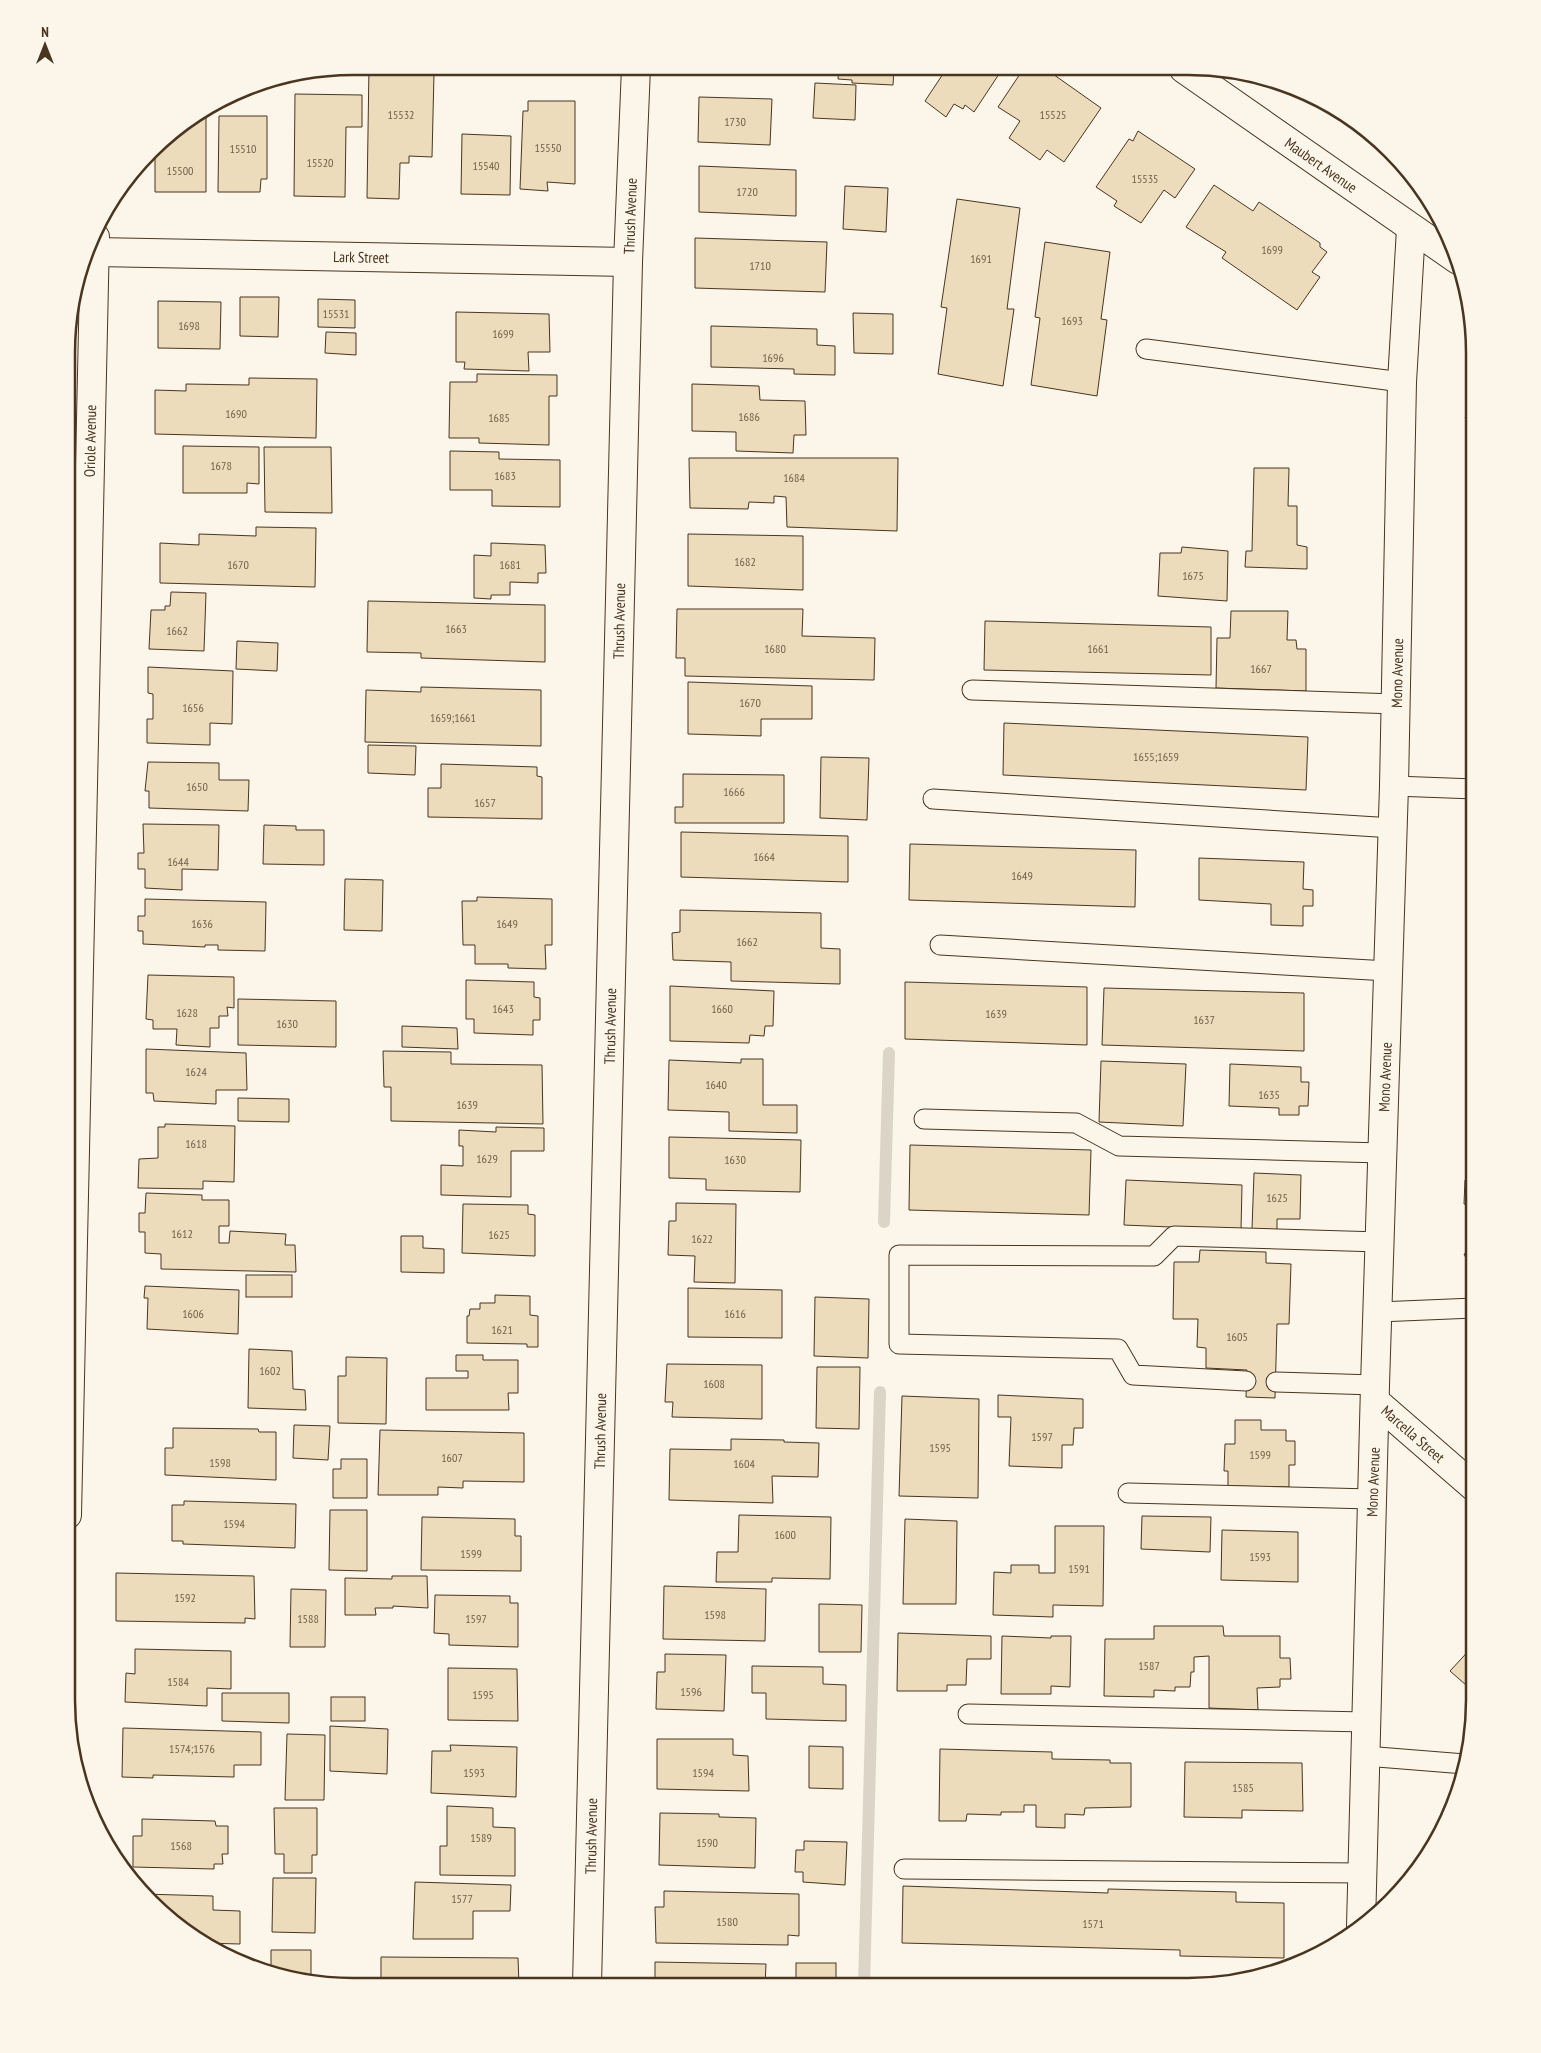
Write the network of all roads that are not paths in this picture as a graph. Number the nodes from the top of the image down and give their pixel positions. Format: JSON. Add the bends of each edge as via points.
{"nodes":[{"id":1,"x":636,"y":75,"type":"edge"},
{"id":2,"x":1193,"y":75,"type":"edge"},
{"id":3,"x":1411,"y":229,"type":"junction"},
{"id":4,"x":97,"y":245,"type":"edge"},
{"id":5,"x":95,"y":250,"type":"edge"},
{"id":6,"x":1447,"y":253,"type":"edge"},
{"id":7,"x":628,"y":262,"type":"junction"},
{"id":8,"x":1146,"y":349,"type":"dead end"},
{"id":9,"x":1402,"y":382,"type":"junction"},
{"id":10,"x":972,"y":690,"type":"dead end"},
{"id":11,"x":1396,"y":704,"type":"junction"},
{"id":12,"x":1394,"y":786,"type":"junction"},
{"id":13,"x":1466,"y":789,"type":"edge"},
{"id":14,"x":933,"y":799,"type":"dead end"},
{"id":15,"x":1392,"y":828,"type":"junction"},
{"id":16,"x":940,"y":945,"type":"dead end"},
{"id":17,"x":1388,"y":971,"type":"junction"},
{"id":18,"x":75,"y":1065,"type":"edge"},
{"id":19,"x":924,"y":1119,"type":"dead end"},
{"id":20,"x":1382,"y":1153,"type":"junction"},
{"id":21,"x":1380,"y":1242,"type":"junction"},
{"id":22,"x":1466,"y":1308,"type":"edge"},
{"id":23,"x":1378,"y":1312,"type":"junction"},
{"id":24,"x":1246,"y":1381,"type":"dead end"},
{"id":25,"x":1276,"y":1382,"type":"dead end"},
{"id":26,"x":1375,"y":1393,"type":"junction"},
{"id":27,"x":1466,"y":1478,"type":"edge"},
{"id":28,"x":1128,"y":1493,"type":"dead end"},
{"id":29,"x":1372,"y":1499,"type":"junction"},
{"id":30,"x":968,"y":1714,"type":"dead end"},
{"id":31,"x":1366,"y":1722,"type":"junction"},
{"id":32,"x":1365,"y":1756,"type":"junction"},
{"id":33,"x":1459,"y":1764,"type":"edge"},
{"id":34,"x":904,"y":1869,"type":"dead end"},
{"id":35,"x":1362,"y":1874,"type":"junction"},
{"id":36,"x":1361,"y":1917,"type":"edge"},
{"id":37,"x":587,"y":1978,"type":"edge"}],
"edges":[{"from":1,"to":7,"type":"street","name":"Thrush Avenue"},
{"from":2,"to":3,"type":"street","name":"Maubert Avenue"},
{"from":3,"to":6,"type":"street","name":"Maubert Avenue"},
{"from":3,"to":9,"type":"street","name":"Mono Avenue"},
{"from":4,"to":7,"type":"street","name":"Lark Street"},
{"from":5,"to":18,"type":"street","name":"Oriole Avenue"},
{"from":7,"to":37,"type":"street","name":"Thrush Avenue"},
{"from":8,"to":9,"type":"lane"},
{"from":9,"to":11,"type":"street","name":"Mono Avenue"},
{"from":10,"to":11,"type":"lane"},
{"from":11,"to":12,"type":"street","name":"Mono Avenue"},
{"from":12,"to":13,"type":"lane"},
{"from":12,"to":15,"type":"street","name":"Mono Avenue"},
{"from":14,"to":15,"type":"lane"},
{"from":15,"to":17,"type":"street","name":"Mono Avenue"},
{"from":16,"to":17,"type":"lane"},
{"from":17,"to":20,"type":"street","name":"Mono Avenue"},
{"from":19,"to":20,"type":"lane","via":[[1076,1123],[1119,1146]]},
{"from":20,"to":21,"type":"street","name":"Mono Avenue"},
{"from":21,"to":23,"type":"street","name":"Mono Avenue"},
{"from":21,"to":24,"type":"lane","via":[[1174,1236],[1154,1256],[899,1255],[899,1344],[1118,1349],[1133,1376]]},
{"from":22,"to":23,"type":"lane"},
{"from":23,"to":26,"type":"street","name":"Mono Avenue"},
{"from":25,"to":26,"type":"lane"},
{"from":26,"to":27,"type":"street","name":"Marcella Street"},
{"from":26,"to":29,"type":"street","name":"Mono Avenue"},
{"from":28,"to":29,"type":"lane"},
{"from":29,"to":31,"type":"street","name":"Mono Avenue"},
{"from":30,"to":31,"type":"lane"},
{"from":31,"to":32,"type":"street","name":"Mono Avenue"},
{"from":32,"to":33,"type":"lane"},
{"from":32,"to":35,"type":"street","name":"Mono Avenue"},
{"from":34,"to":35,"type":"lane"},
{"from":35,"to":36,"type":"street","name":"Mono Avenue"}]}
